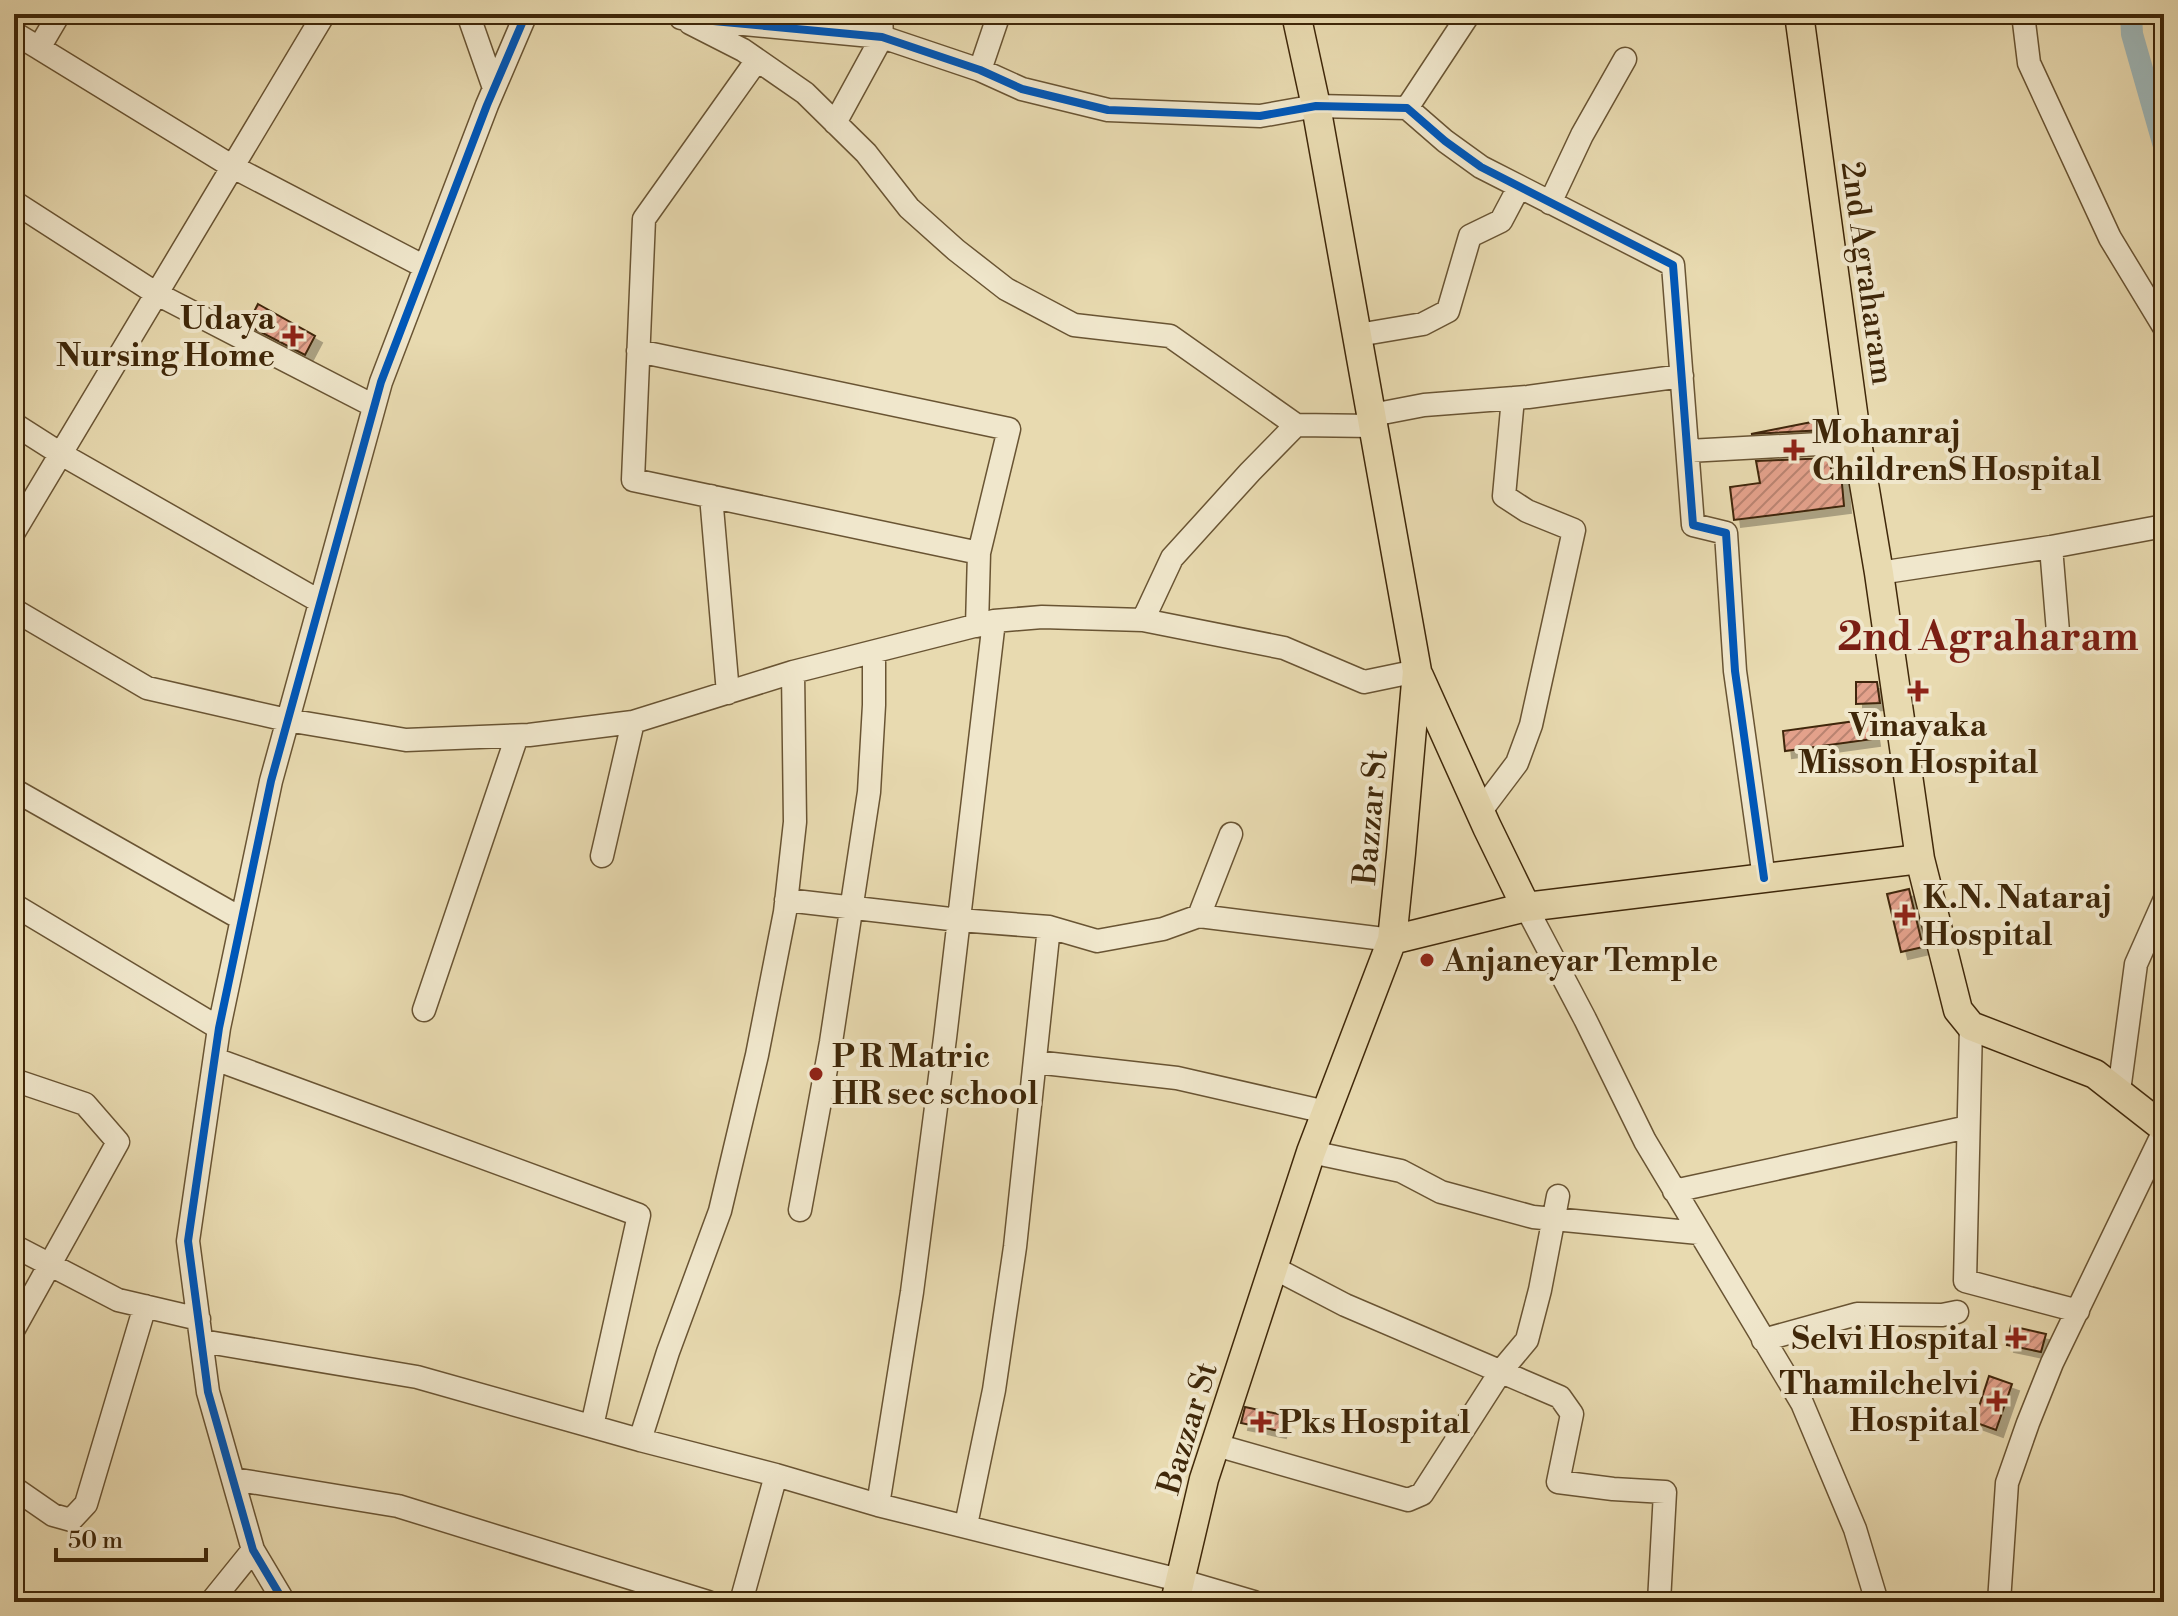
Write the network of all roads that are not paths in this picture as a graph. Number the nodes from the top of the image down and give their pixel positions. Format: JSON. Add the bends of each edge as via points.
{"nodes":[{"id":1,"x":59,"y":14,"type":"edge"},
{"id":2,"x":324,"y":14,"type":"edge"},
{"id":3,"x":468,"y":14,"type":"edge"},
{"id":4,"x":526,"y":14,"type":"edge"},
{"id":5,"x":881,"y":14,"type":"edge"},
{"id":6,"x":999,"y":14,"type":"edge"},
{"id":7,"x":1296,"y":14,"type":"edge"},
{"id":8,"x":1469,"y":14,"type":"edge"},
{"id":9,"x":1799,"y":14,"type":"edge"},
{"id":10,"x":2023,"y":14,"type":"edge"},
{"id":11,"x":679,"y":15,"type":"edge"},
{"id":12,"x":14,"y":33,"type":"edge"},
{"id":13,"x":882,"y":37,"type":"junction"},
{"id":14,"x":39,"y":48,"type":"junction"},
{"id":15,"x":1625,"y":59,"type":"dead end"},
{"id":16,"x":757,"y":60,"type":"junction"},
{"id":17,"x":980,"y":70,"type":"junction"},
{"id":18,"x":494,"y":88,"type":"junction"},
{"id":19,"x":1316,"y":106,"type":"junction"},
{"id":20,"x":1407,"y":108,"type":"junction"},
{"id":21,"x":835,"y":123,"type":"junction"},
{"id":22,"x":233,"y":167,"type":"junction"},
{"id":23,"x":1519,"y":187,"type":"junction"},
{"id":24,"x":14,"y":202,"type":"edge"},
{"id":25,"x":1550,"y":203,"type":"junction"},
{"id":26,"x":425,"y":267,"type":"junction"},
{"id":27,"x":157,"y":294,"type":"junction"},
{"id":28,"x":2164,"y":327,"type":"edge"},
{"id":29,"x":1358,"y":335,"type":"junction"},
{"id":30,"x":638,"y":351,"type":"junction"},
{"id":31,"x":1682,"y":376,"type":"junction"},
{"id":32,"x":1513,"y":398,"type":"junction"},
{"id":33,"x":374,"y":406,"type":"junction"},
{"id":34,"x":1373,"y":420,"type":"junction"},
{"id":35,"x":14,"y":424,"type":"edge"},
{"id":36,"x":1296,"y":425,"type":"junction"},
{"id":37,"x":1857,"y":442,"type":"junction"},
{"id":38,"x":1688,"y":451,"type":"junction"},
{"id":39,"x":61,"y":454,"type":"junction"},
{"id":40,"x":711,"y":496,"type":"junction"},
{"id":41,"x":2164,"y":526,"type":"edge"},
{"id":42,"x":14,"y":532,"type":"edge"},
{"id":43,"x":2051,"y":547,"type":"junction"},
{"id":44,"x":979,"y":553,"type":"junction"},
{"id":45,"x":1879,"y":573,"type":"junction"},
{"id":46,"x":319,"y":601,"type":"junction"},
{"id":47,"x":14,"y":610,"type":"edge"},
{"id":48,"x":1143,"y":620,"type":"junction"},
{"id":49,"x":986,"y":623,"type":"junction"},
{"id":50,"x":2058,"y":632,"type":"dead end"},
{"id":51,"x":874,"y":653,"type":"junction"},
{"id":52,"x":1417,"y":671,"type":"junction"},
{"id":53,"x":793,"y":672,"type":"junction"},
{"id":54,"x":728,"y":693,"type":"junction"},
{"id":55,"x":287,"y":720,"type":"junction"},
{"id":56,"x":633,"y":722,"type":"junction"},
{"id":57,"x":517,"y":736,"type":"junction"},
{"id":58,"x":14,"y":790,"type":"edge"},
{"id":59,"x":1480,"y":812,"type":"junction"},
{"id":60,"x":1231,"y":834,"type":"dead end"},
{"id":61,"x":602,"y":856,"type":"dead end"},
{"id":62,"x":1920,"y":859,"type":"junction"},
{"id":63,"x":1764,"y":878,"type":"junction"},
{"id":64,"x":786,"y":900,"type":"junction"},
{"id":65,"x":2164,"y":901,"type":"edge"},
{"id":66,"x":14,"y":905,"type":"edge"},
{"id":67,"x":852,"y":907,"type":"junction"},
{"id":68,"x":1526,"y":907,"type":"junction"},
{"id":69,"x":1199,"y":916,"type":"junction"},
{"id":70,"x":242,"y":919,"type":"junction"},
{"id":71,"x":959,"y":920,"type":"junction"},
{"id":72,"x":1049,"y":927,"type":"junction"},
{"id":73,"x":1392,"y":940,"type":"junction"},
{"id":74,"x":424,"y":1010,"type":"dead end"},
{"id":75,"x":1971,"y":1026,"type":"junction"},
{"id":76,"x":219,"y":1028,"type":"junction"},
{"id":77,"x":215,"y":1059,"type":"junction"},
{"id":78,"x":1035,"y":1062,"type":"junction"},
{"id":79,"x":14,"y":1082,"type":"edge"},
{"id":80,"x":2119,"y":1091,"type":"junction"},
{"id":81,"x":1326,"y":1112,"type":"junction"},
{"id":82,"x":1968,"y":1127,"type":"junction"},
{"id":83,"x":2164,"y":1130,"type":"edge"},
{"id":84,"x":1311,"y":1152,"type":"junction"},
{"id":85,"x":1674,"y":1191,"type":"junction"},
{"id":86,"x":1558,"y":1196,"type":"dead end"},
{"id":87,"x":800,"y":1210,"type":"dead end"},
{"id":88,"x":1554,"y":1219,"type":"junction"},
{"id":89,"x":1699,"y":1233,"type":"junction"},
{"id":90,"x":14,"y":1246,"type":"edge"},
{"id":91,"x":51,"y":1265,"type":"junction"},
{"id":92,"x":1274,"y":1268,"type":"junction"},
{"id":93,"x":145,"y":1306,"type":"junction"},
{"id":94,"x":2078,"y":1311,"type":"junction"},
{"id":95,"x":1957,"y":1312,"type":"dead end"},
{"id":96,"x":14,"y":1329,"type":"edge"},
{"id":97,"x":200,"y":1330,"type":"junction"},
{"id":98,"x":1763,"y":1340,"type":"junction"},
{"id":99,"x":1501,"y":1371,"type":"junction"},
{"id":100,"x":592,"y":1426,"type":"junction"},
{"id":101,"x":640,"y":1440,"type":"junction"},
{"id":102,"x":1216,"y":1445,"type":"junction"},
{"id":103,"x":776,"y":1475,"type":"junction"},
{"id":104,"x":233,"y":1479,"type":"junction"},
{"id":105,"x":14,"y":1488,"type":"edge"},
{"id":106,"x":878,"y":1505,"type":"junction"},
{"id":107,"x":966,"y":1525,"type":"junction"},
{"id":108,"x":253,"y":1550,"type":"junction"},
{"id":109,"x":1177,"y":1591,"type":"edge"},
{"id":110,"x":211,"y":1602,"type":"edge"},
{"id":111,"x":284,"y":1602,"type":"edge"},
{"id":112,"x":708,"y":1602,"type":"edge"},
{"id":113,"x":741,"y":1602,"type":"edge"},
{"id":114,"x":1254,"y":1602,"type":"edge"},
{"id":115,"x":1659,"y":1602,"type":"edge"},
{"id":116,"x":1877,"y":1602,"type":"edge"},
{"id":117,"x":1999,"y":1602,"type":"edge"}],
"edges":[{"from":1,"to":14,"type":"street"},
{"from":2,"to":22,"type":"street"},
{"from":3,"to":18,"type":"street"},
{"from":4,"to":18,"type":"street"},
{"from":5,"to":13,"type":"street"},
{"from":6,"to":17,"type":"street"},
{"from":7,"to":19,"type":"main road","name":"Bazzar St"},
{"from":8,"to":20,"type":"street"},
{"from":9,"to":37,"type":"main road","name":"2nd Agraharam"},
{"from":10,"to":28,"type":"street","via":[[2029,63],[2110,238]]},
{"from":11,"to":13,"type":"street"},
{"from":11,"to":16,"type":"street"},
{"from":12,"to":14,"type":"street"},
{"from":13,"to":17,"type":"street"},
{"from":13,"to":21,"type":"street"},
{"from":14,"to":22,"type":"street"},
{"from":15,"to":25,"type":"street"},
{"from":16,"to":21,"type":"street","via":[[805,93]]},
{"from":16,"to":30,"type":"street","via":[[644,219]]},
{"from":17,"to":19,"type":"street","via":[[1022,89],[1108,110],[1260,116]]},
{"from":18,"to":26,"type":"street"},
{"from":19,"to":20,"type":"street"},
{"from":19,"to":29,"type":"main road","name":"Bazzar St"},
{"from":20,"to":23,"type":"street","via":[[1481,167]]},
{"from":21,"to":36,"type":"street","via":[[909,208],[1006,289],[1074,325],[1170,336]]},
{"from":22,"to":26,"type":"street"},
{"from":22,"to":27,"type":"street"},
{"from":23,"to":25,"type":"street"},
{"from":23,"to":29,"type":"street","via":[[1501,221],[1470,236],[1448,311],[1423,324]]},
{"from":24,"to":27,"type":"street"},
{"from":25,"to":31,"type":"street","via":[[1673,265]]},
{"from":26,"to":33,"type":"street"},
{"from":27,"to":33,"type":"street"},
{"from":27,"to":39,"type":"street"},
{"from":29,"to":34,"type":"main road","name":"Bazzar St"},
{"from":30,"to":40,"type":"street","via":[[633,480]]},
{"from":30,"to":44,"type":"street","via":[[1009,429]]},
{"from":31,"to":32,"type":"street"},
{"from":31,"to":38,"type":"street"},
{"from":32,"to":34,"type":"street","via":[[1424,405]]},
{"from":32,"to":59,"type":"street","via":[[1504,496],[1574,530],[1531,725],[1517,763]]},
{"from":33,"to":46,"type":"street"},
{"from":34,"to":36,"type":"street"},
{"from":34,"to":52,"type":"main road","name":"Bazzar St"},
{"from":35,"to":39,"type":"street"},
{"from":36,"to":48,"type":"street","via":[[1172,558]]},
{"from":37,"to":38,"type":"street"},
{"from":37,"to":45,"type":"main road","name":"2nd Agraharam"},
{"from":38,"to":63,"type":"street","via":[[1693,525],[1726,533],[1735,671]]},
{"from":39,"to":42,"type":"street"},
{"from":39,"to":46,"type":"street"},
{"from":40,"to":44,"type":"street"},
{"from":40,"to":54,"type":"street"},
{"from":41,"to":43,"type":"street"},
{"from":43,"to":45,"type":"street"},
{"from":43,"to":50,"type":"street"},
{"from":44,"to":49,"type":"street"},
{"from":45,"to":62,"type":"main road","name":"2nd Agraharam"},
{"from":46,"to":55,"type":"street"},
{"from":47,"to":55,"type":"street","via":[[147,688]]},
{"from":48,"to":49,"type":"street","via":[[1042,617]]},
{"from":48,"to":52,"type":"street","via":[[1284,648],[1364,682]]},
{"from":49,"to":51,"type":"street"},
{"from":49,"to":71,"type":"street"},
{"from":51,"to":53,"type":"street"},
{"from":51,"to":67,"type":"street","via":[[869,792]]},
{"from":52,"to":59,"type":"main road"},
{"from":52,"to":73,"type":"main road","name":"Bazzar St"},
{"from":53,"to":54,"type":"street"},
{"from":53,"to":64,"type":"street","via":[[795,822]]},
{"from":54,"to":56,"type":"street"},
{"from":55,"to":57,"type":"street","via":[[406,740]]},
{"from":55,"to":70,"type":"street"},
{"from":56,"to":57,"type":"street"},
{"from":56,"to":61,"type":"street"},
{"from":57,"to":74,"type":"street"},
{"from":58,"to":70,"type":"street"},
{"from":59,"to":68,"type":"main road"},
{"from":60,"to":69,"type":"street"},
{"from":62,"to":63,"type":"main road"},
{"from":62,"to":75,"type":"main road","name":"2nd Agraharam","via":[[1958,1010]]},
{"from":63,"to":68,"type":"main road"},
{"from":64,"to":67,"type":"street"},
{"from":64,"to":101,"type":"street","via":[[720,1211]]},
{"from":65,"to":80,"type":"street","via":[[2136,964]]},
{"from":66,"to":76,"type":"street"},
{"from":67,"to":71,"type":"street"},
{"from":67,"to":87,"type":"street"},
{"from":68,"to":73,"type":"main road"},
{"from":68,"to":85,"type":"street"},
{"from":69,"to":72,"type":"street","via":[[1163,929],[1097,941]]},
{"from":69,"to":73,"type":"street"},
{"from":70,"to":76,"type":"street"},
{"from":71,"to":72,"type":"street"},
{"from":71,"to":106,"type":"street","via":[[912,1292]]},
{"from":72,"to":78,"type":"street"},
{"from":73,"to":81,"type":"main road","name":"Bazzar St"},
{"from":75,"to":80,"type":"main road","via":[[2095,1074]]},
{"from":75,"to":82,"type":"street"},
{"from":76,"to":77,"type":"street"},
{"from":77,"to":97,"type":"street","via":[[188,1241]]},
{"from":77,"to":100,"type":"street","via":[[639,1215]]},
{"from":78,"to":81,"type":"street","via":[[1177,1078]]},
{"from":78,"to":107,"type":"street","via":[[994,1390]]},
{"from":79,"to":91,"type":"street","via":[[85,1104],[118,1142]]},
{"from":80,"to":83,"type":"main road"},
{"from":81,"to":84,"type":"main road","name":"Bazzar St"},
{"from":82,"to":85,"type":"street"},
{"from":82,"to":94,"type":"street","via":[[1965,1281]]},
{"from":83,"to":94,"type":"street"},
{"from":84,"to":88,"type":"street","via":[[1401,1171],[1441,1192]]},
{"from":84,"to":92,"type":"main road","name":"Bazzar St"},
{"from":85,"to":89,"type":"street"},
{"from":86,"to":88,"type":"street"},
{"from":88,"to":89,"type":"street"},
{"from":88,"to":99,"type":"street","via":[[1527,1340]]},
{"from":89,"to":98,"type":"street"},
{"from":90,"to":91,"type":"street"},
{"from":91,"to":93,"type":"street","via":[[118,1300]]},
{"from":91,"to":96,"type":"street"},
{"from":92,"to":99,"type":"street","via":[[1345,1305]]},
{"from":92,"to":102,"type":"main road","name":"Bazzar St"},
{"from":93,"to":97,"type":"street"},
{"from":93,"to":105,"type":"street","via":[[86,1504],[71,1520],[53,1515]]},
{"from":94,"to":117,"type":"street","via":[[2052,1363],[2007,1483]]},
{"from":95,"to":98,"type":"street","via":[[1857,1314]]},
{"from":97,"to":100,"type":"street","via":[[417,1377]]},
{"from":97,"to":104,"type":"street","via":[[208,1392]]},
{"from":98,"to":116,"type":"street","via":[[1802,1403],[1855,1529]]},
{"from":99,"to":102,"type":"street","via":[[1422,1494],[1408,1500]]},
{"from":99,"to":115,"type":"street","via":[[1560,1397],[1572,1414],[1558,1482],[1665,1492]]},
{"from":100,"to":101,"type":"street"},
{"from":101,"to":103,"type":"street"},
{"from":102,"to":109,"type":"main road","name":"Bazzar St"},
{"from":103,"to":106,"type":"street"},
{"from":103,"to":113,"type":"street"},
{"from":104,"to":108,"type":"street"},
{"from":104,"to":112,"type":"street","via":[[398,1506]]},
{"from":106,"to":107,"type":"street"},
{"from":107,"to":109,"type":"street"},
{"from":108,"to":110,"type":"street"},
{"from":108,"to":111,"type":"street"},
{"from":109,"to":114,"type":"street"}]}
